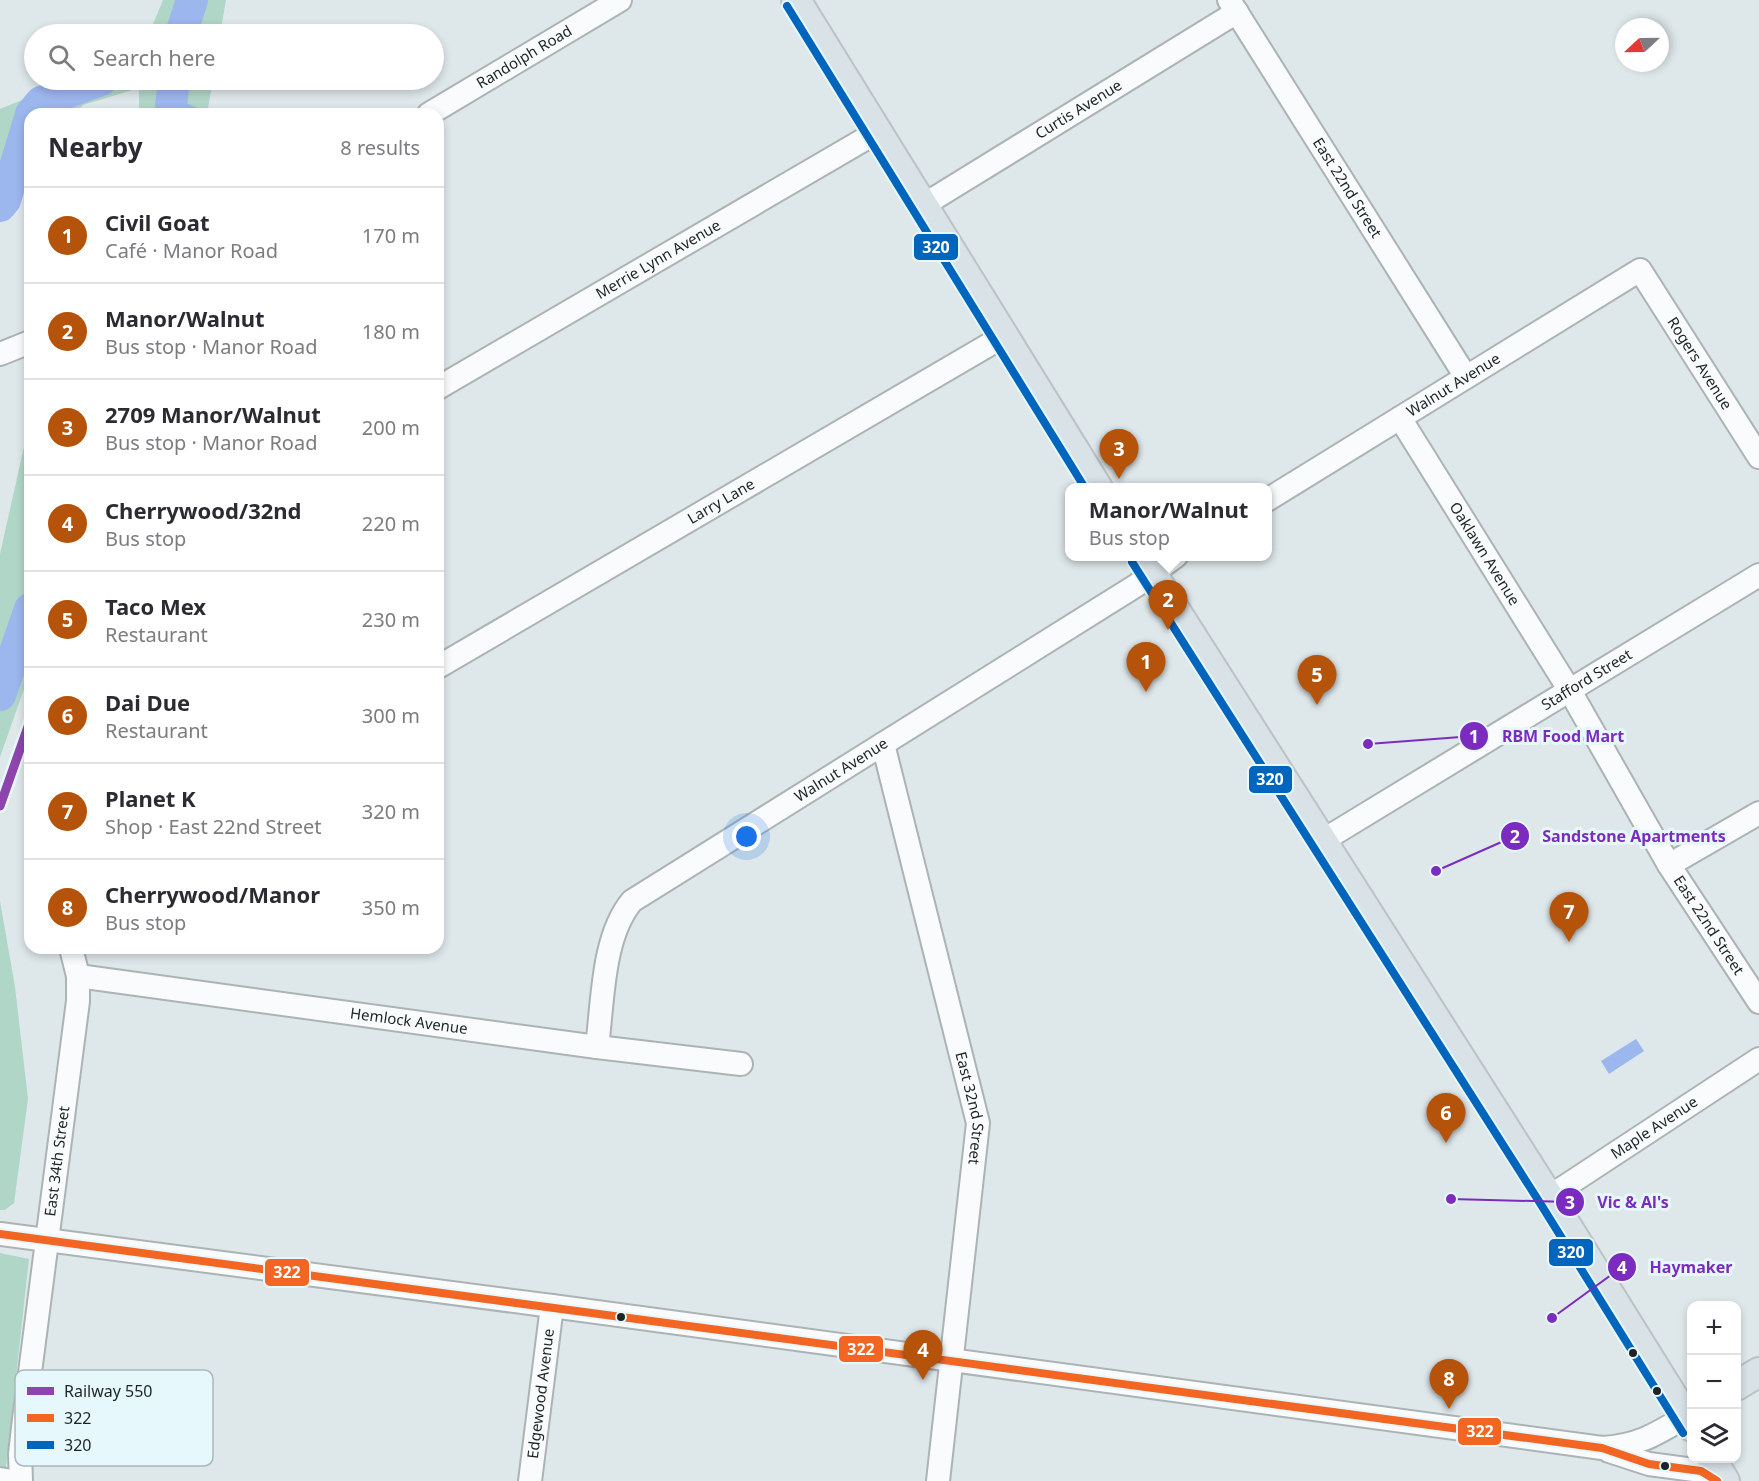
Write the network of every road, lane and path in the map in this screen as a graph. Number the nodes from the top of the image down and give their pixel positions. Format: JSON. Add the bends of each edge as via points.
{"nodes":[{"id":1,"x":620,"y":0,"type":"edge"},
{"id":2,"x":796,"y":0,"type":"edge"},
{"id":3,"x":1233,"y":6,"type":"edge"},
{"id":4,"x":439,"y":108,"type":"edge"},
{"id":5,"x":877,"y":132,"type":"junction"},
{"id":6,"x":922,"y":206,"type":"junction"},
{"id":7,"x":1640,"y":270,"type":"joint"},
{"id":8,"x":1004,"y":336,"type":"junction"},
{"id":9,"x":24,"y":344,"type":"edge"},
{"id":10,"x":0,"y":354,"type":"edge"},
{"id":11,"x":1466,"y":377,"type":"junction"},
{"id":12,"x":444,"y":385,"type":"edge"},
{"id":13,"x":1400,"y":418,"type":"junction"},
{"id":14,"x":1759,"y":457,"type":"edge"},
{"id":15,"x":1095,"y":483,"type":"edge"},
{"id":16,"x":1272,"y":497,"type":"edge"},
{"id":17,"x":1146,"y":565,"type":"edge"},
{"id":18,"x":1759,"y":575,"type":"edge"},
{"id":19,"x":444,"y":663,"type":"edge"},
{"id":20,"x":1570,"y":691,"type":"junction"},
{"id":21,"x":883,"y":744,"type":"junction"},
{"id":22,"x":1759,"y":813,"type":"edge"},
{"id":23,"x":1322,"y":841,"type":"junction"},
{"id":24,"x":1669,"y":865,"type":"junction"},
{"id":25,"x":73,"y":954,"type":"edge"},
{"id":26,"x":78,"y":975,"type":"junction"},
{"id":27,"x":1759,"y":1002,"type":"edge"},
{"id":28,"x":597,"y":1047,"type":"junction"},
{"id":29,"x":1759,"y":1059,"type":"edge"},
{"id":30,"x":741,"y":1064,"type":"dead end"},
{"id":31,"x":1549,"y":1197,"type":"junction"},
{"id":32,"x":0,"y":1234,"type":"edge"},
{"id":33,"x":47,"y":1241,"type":"junction"},
{"id":34,"x":552,"y":1306,"type":"junction"},
{"id":35,"x":953,"y":1359,"type":"junction"},
{"id":36,"x":31,"y":1370,"type":"edge"},
{"id":37,"x":1759,"y":1372,"type":"edge"},
{"id":38,"x":1741,"y":1383,"type":"edge"},
{"id":39,"x":1687,"y":1416,"type":"edge"},
{"id":40,"x":1687,"y":1420,"type":"edge"},
{"id":41,"x":1602,"y":1449,"type":"junction"},
{"id":42,"x":1714,"y":1463,"type":"edge"},
{"id":43,"x":20,"y":1466,"type":"edge"},
{"id":44,"x":0,"y":1479,"type":"edge"},
{"id":45,"x":13,"y":1481,"type":"edge"},
{"id":46,"x":21,"y":1481,"type":"edge"},
{"id":47,"x":530,"y":1481,"type":"edge"},
{"id":48,"x":938,"y":1481,"type":"edge"},
{"id":49,"x":1718,"y":1481,"type":"edge"},
{"id":50,"x":1725,"y":1481,"type":"edge"}],
"edges":[{"from":1,"to":4,"type":"street","name":"Randolph Road"},
{"from":2,"to":5,"type":"main road"},
{"from":3,"to":6,"type":"street","name":"Curtis Avenue"},
{"from":3,"to":11,"type":"street","name":"East 22nd Street"},
{"from":5,"to":6,"type":"main road"},
{"from":5,"to":12,"type":"street","name":"Merrie Lynn Avenue"},
{"from":6,"to":8,"type":"main road"},
{"from":7,"to":11,"type":"street","name":"Walnut Avenue"},
{"from":7,"to":14,"type":"street","name":"Rogers Avenue"},
{"from":8,"to":15,"type":"main road"},
{"from":8,"to":19,"type":"street","name":"Larry Lane"},
{"from":9,"to":10,"type":"street"},
{"from":11,"to":13,"type":"street","name":"Walnut Avenue"},
{"from":13,"to":16,"type":"street","name":"Walnut Avenue"},
{"from":13,"to":20,"type":"street","name":"Oaklawn Avenue"},
{"from":17,"to":21,"type":"street","name":"Walnut Avenue"},
{"from":17,"to":23,"type":"main road"},
{"from":18,"to":20,"type":"street","name":"Stafford Street"},
{"from":20,"to":23,"type":"street","name":"Stafford Street"},
{"from":20,"to":24,"type":"street","name":"East 22nd Street"},
{"from":21,"to":28,"type":"street","name":"Walnut Avenue","via":[[632,901],[622,913],[611,942]]},
{"from":21,"to":35,"type":"street","name":"East 32nd Street","via":[[978,1123]]},
{"from":22,"to":24,"type":"street"},
{"from":23,"to":31,"type":"main road"},
{"from":24,"to":27,"type":"street","name":"East 22nd Street"},
{"from":25,"to":26,"type":"street","name":"East 34th Street"},
{"from":26,"to":28,"type":"street","name":"Hemlock Avenue"},
{"from":26,"to":33,"type":"street","name":"East 34th Street","via":[[78,1001]]},
{"from":28,"to":30,"type":"street","name":"Hemlock Avenue"},
{"from":29,"to":31,"type":"street","name":"Maple Avenue"},
{"from":31,"to":39,"type":"main road"},
{"from":32,"to":33,"type":"street"},
{"from":33,"to":34,"type":"street"},
{"from":33,"to":36,"type":"street","name":"East 34th Street"},
{"from":34,"to":35,"type":"street"},
{"from":34,"to":47,"type":"street","name":"Edgewood Avenue"},
{"from":35,"to":41,"type":"street"},
{"from":35,"to":48,"type":"street","name":"East 32nd Street"},
{"from":37,"to":38,"type":"main road"},
{"from":40,"to":41,"type":"street","via":[[1626,1447]]},
{"from":41,"to":49,"type":"street","via":[[1649,1464],[1701,1471]]},
{"from":42,"to":50,"type":"main road"},
{"from":43,"to":46,"type":"street","name":"East 34th Street"},
{"from":44,"to":45,"type":"street"}]}
